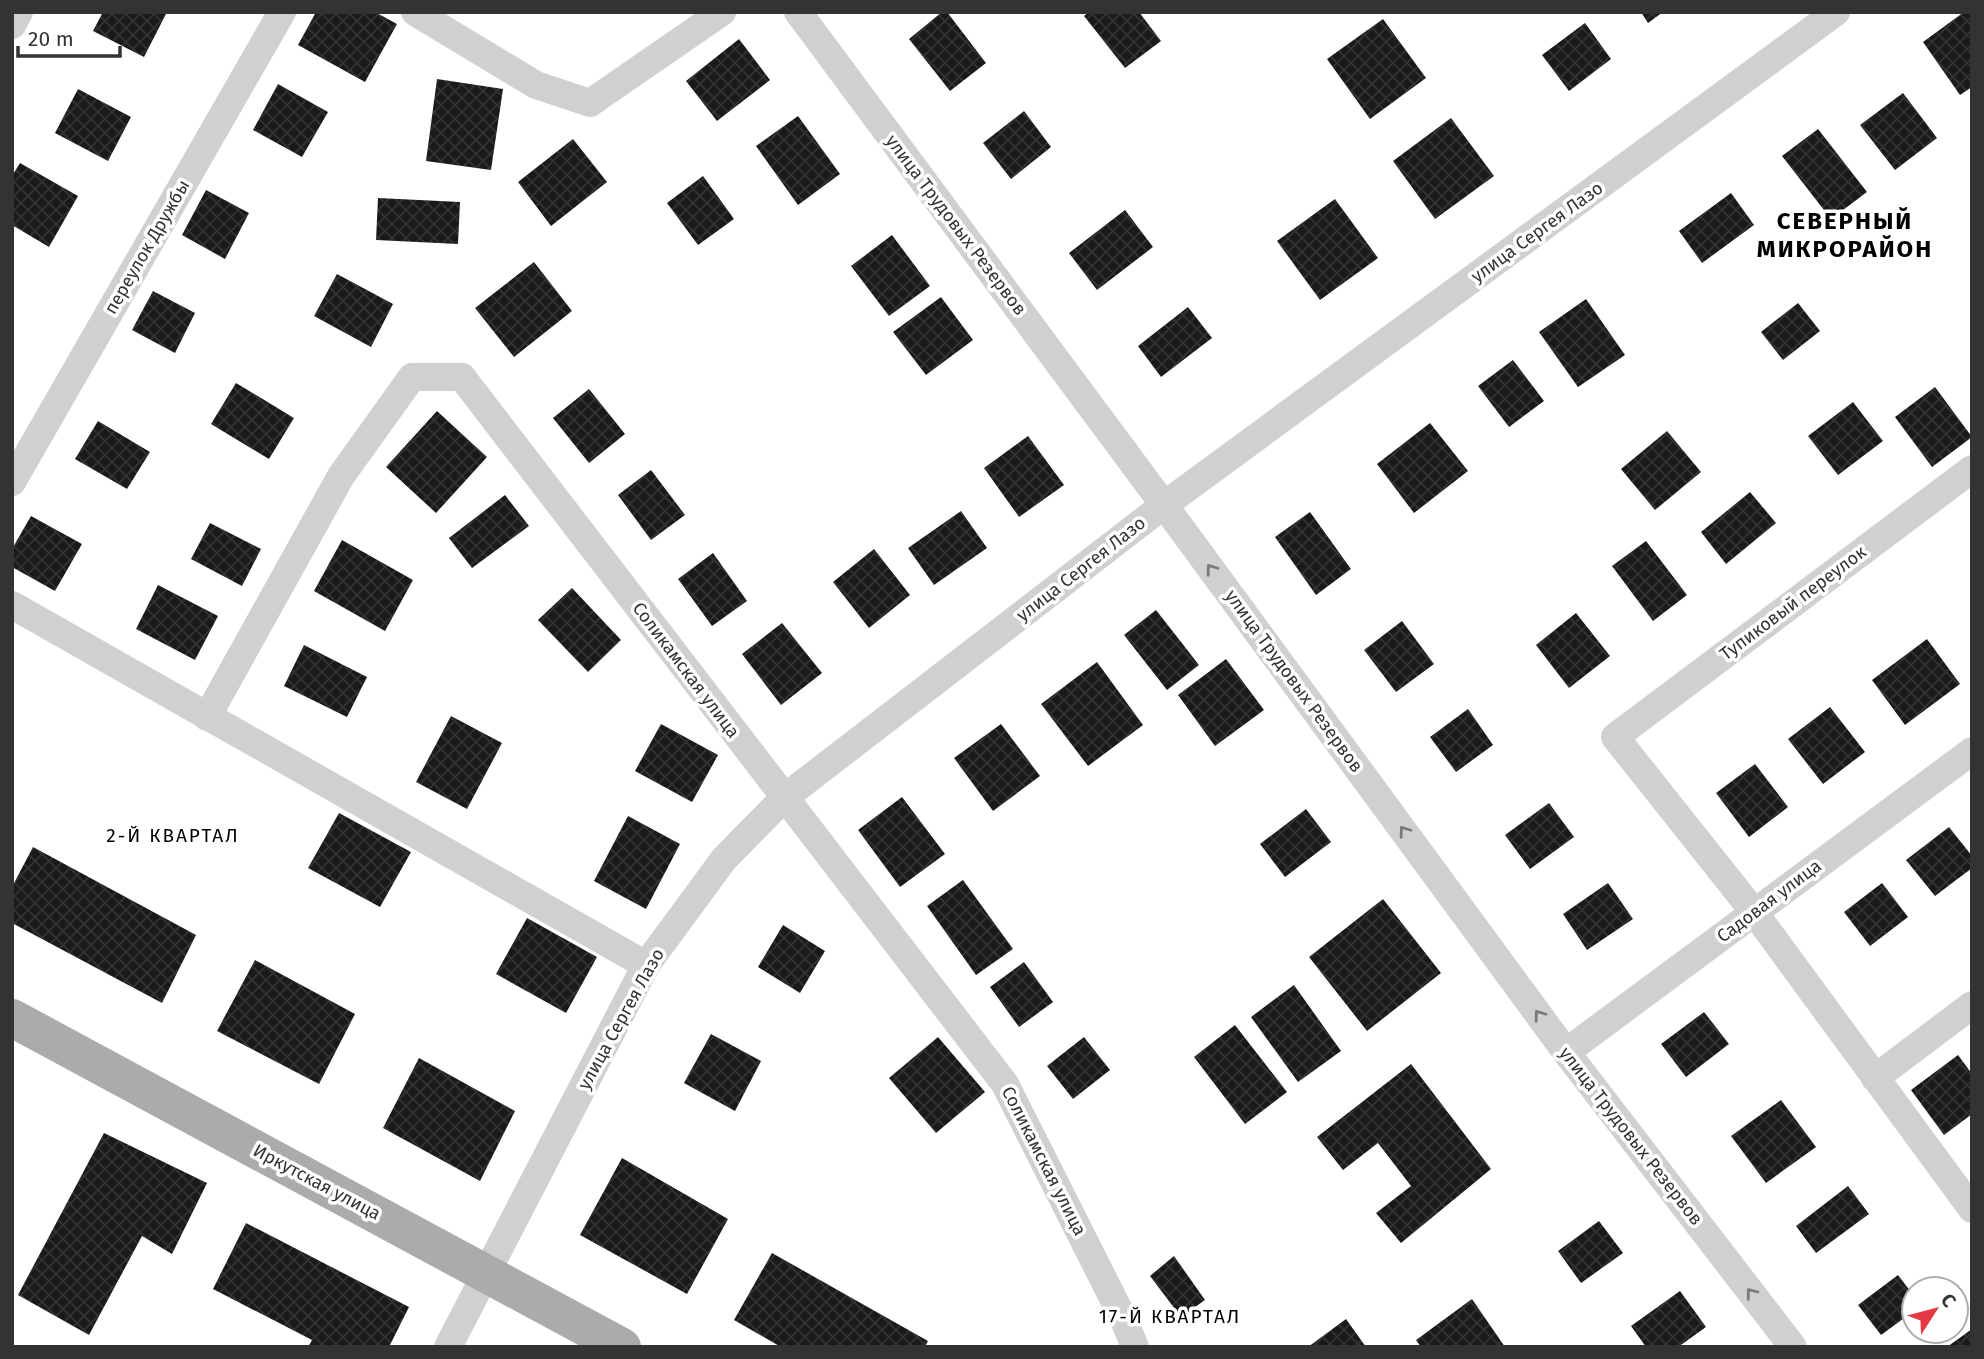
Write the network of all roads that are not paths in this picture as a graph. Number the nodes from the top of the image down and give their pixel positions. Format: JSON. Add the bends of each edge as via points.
{"nodes":[{"id":1,"x":19,"y":12,"type":"edge"},
{"id":2,"x":282,"y":12,"type":"edge"},
{"id":3,"x":415,"y":12,"type":"edge"},
{"id":4,"x":722,"y":12,"type":"edge"},
{"id":5,"x":798,"y":12,"type":"edge"},
{"id":6,"x":1836,"y":12,"type":"edge"},
{"id":7,"x":12,"y":25,"type":"edge"},
{"id":8,"x":1972,"y":469,"type":"edge"},
{"id":9,"x":12,"y":482,"type":"edge"},
{"id":10,"x":1164,"y":505,"type":"junction"},
{"id":11,"x":12,"y":605,"type":"edge"},
{"id":12,"x":206,"y":717,"type":"junction"},
{"id":13,"x":1972,"y":751,"type":"edge"},
{"id":14,"x":784,"y":798,"type":"junction"},
{"id":15,"x":1754,"y":912,"type":"junction"},
{"id":16,"x":646,"y":965,"type":"junction"},
{"id":17,"x":1972,"y":1005,"type":"edge"},
{"id":18,"x":12,"y":1018,"type":"edge"},
{"id":19,"x":1566,"y":1052,"type":"junction"},
{"id":20,"x":1875,"y":1078,"type":"junction"},
{"id":21,"x":1972,"y":1209,"type":"edge"},
{"id":22,"x":488,"y":1273,"type":"junction"},
{"id":23,"x":448,"y":1347,"type":"edge"},
{"id":24,"x":622,"y":1347,"type":"edge"},
{"id":25,"x":1135,"y":1347,"type":"edge"},
{"id":26,"x":1793,"y":1347,"type":"edge"}],
"edges":[{"from":1,"to":7,"type":"street"},
{"from":2,"to":9,"type":"street","name":"переулок Дружбы"},
{"from":3,"to":4,"type":"street","via":[[536,85],[590,103]]},
{"from":5,"to":10,"type":"street","name":"улица Трудовых Резервов"},
{"from":6,"to":10,"type":"street","name":"улица Сергея Лазо"},
{"from":8,"to":15,"type":"street","name":"Тупиковый переулок","via":[[1615,737]]},
{"from":10,"to":14,"type":"street","name":"улица Сергея Лазо"},
{"from":19,"to":10,"type":"street","name":"улица Трудовых Резервов","one_way":true},
{"from":11,"to":12,"type":"street"},
{"from":12,"to":14,"type":"street","name":"Соликамская улица","via":[[341,476],[412,377],[462,377]]},
{"from":12,"to":16,"type":"street"},
{"from":13,"to":15,"type":"street","name":"Садовая улица"},
{"from":14,"to":16,"type":"street","name":"улица Сергея Лазо","via":[[724,859]]},
{"from":14,"to":25,"type":"street","name":"Соликамская улица","via":[[1006,1084]]},
{"from":15,"to":19,"type":"street","name":"Садовая улица"},
{"from":15,"to":20,"type":"street"},
{"from":16,"to":22,"type":"street","name":"улица Сергея Лазо"},
{"from":17,"to":20,"type":"street"},
{"from":18,"to":22,"type":"main road","name":"Иркутская улица"},
{"from":26,"to":19,"type":"street","name":"улица Трудовых Резервов","one_way":true},
{"from":20,"to":21,"type":"street"},
{"from":22,"to":23,"type":"street","name":"улица Сергея Лазо"},
{"from":22,"to":24,"type":"main road","name":"Иркутская улица"}]}
